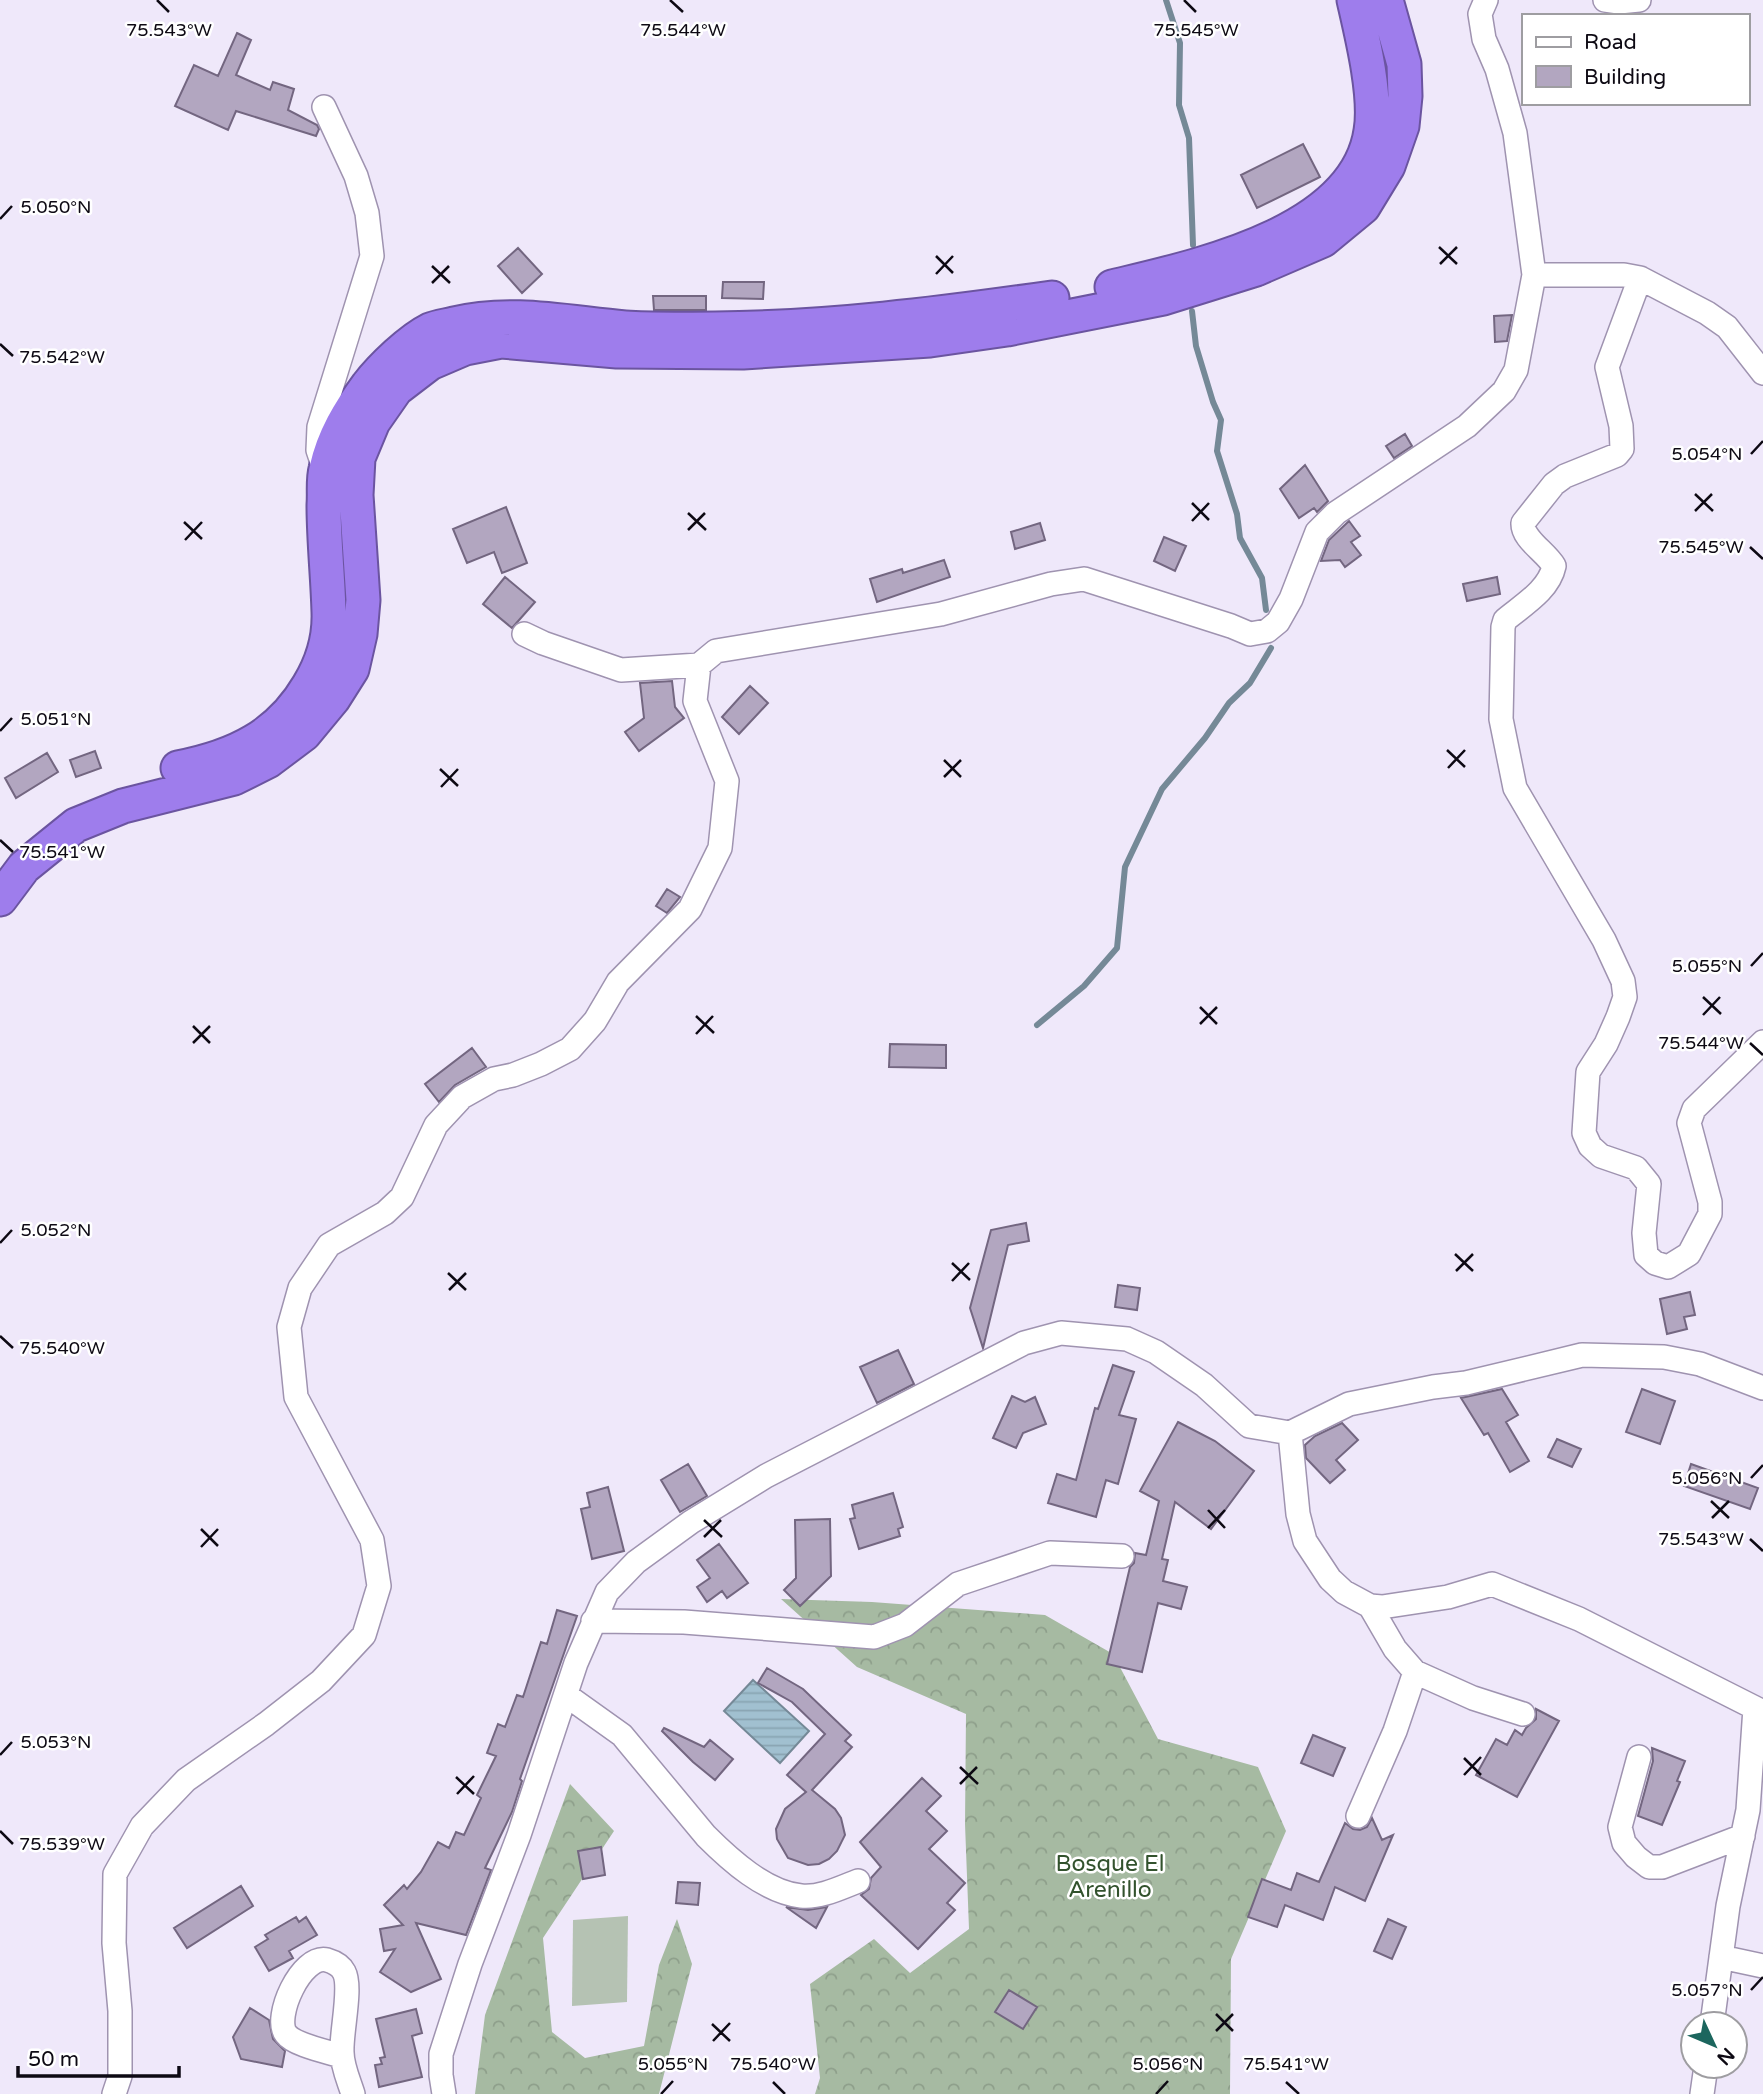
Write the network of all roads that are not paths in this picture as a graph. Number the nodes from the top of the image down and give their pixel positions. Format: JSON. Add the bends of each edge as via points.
{"nodes":[{"id":1,"x":1353,"y":0,"type":"edge"},
{"id":2,"x":1386,"y":0,"type":"edge"},
{"id":3,"x":1486,"y":0,"type":"edge"},
{"id":4,"x":1605,"y":0,"type":"edge"},
{"id":5,"x":1639,"y":0,"type":"edge"},
{"id":6,"x":324,"y":107,"type":"dead end"},
{"id":7,"x":1534,"y":275,"type":"junction"},
{"id":8,"x":1640,"y":278,"type":"junction"},
{"id":9,"x":1763,"y":373,"type":"edge"},
{"id":10,"x":325,"y":471,"type":"junction"},
{"id":11,"x":524,"y":634,"type":"dead end"},
{"id":12,"x":699,"y":665,"type":"junction"},
{"id":13,"x":0,"y":862,"type":"edge"},
{"id":14,"x":0,"y":899,"type":"edge"},
{"id":15,"x":1763,"y":1042,"type":"edge"},
{"id":16,"x":1763,"y":1388,"type":"edge"},
{"id":17,"x":1290,"y":1433,"type":"junction"},
{"id":18,"x":1122,"y":1556,"type":"dead end"},
{"id":19,"x":1370,"y":1605,"type":"junction"},
{"id":20,"x":593,"y":1621,"type":"junction"},
{"id":21,"x":1415,"y":1672,"type":"junction"},
{"id":22,"x":566,"y":1695,"type":"junction"},
{"id":23,"x":1759,"y":1710,"type":"edge"},
{"id":24,"x":1523,"y":1714,"type":"dead end"},
{"id":25,"x":1639,"y":1757,"type":"dead end"},
{"id":26,"x":1358,"y":1816,"type":"dead end"},
{"id":27,"x":1743,"y":1836,"type":"junction"},
{"id":28,"x":858,"y":1881,"type":"dead end"},
{"id":29,"x":1721,"y":1956,"type":"junction"},
{"id":30,"x":1763,"y":1966,"type":"edge"},
{"id":31,"x":1714,"y":2010,"type":"edge"},
{"id":32,"x":341,"y":2056,"type":"dead end"},
{"id":33,"x":114,"y":2094,"type":"edge"},
{"id":34,"x":353,"y":2094,"type":"edge"},
{"id":35,"x":444,"y":2094,"type":"edge"}],
"edges":[{"from":1,"to":10,"type":"highway","via":[[1371,92],[1371,131],[1360,166],[1337,196],[1296,227],[1147,279],[976,309],[875,321],[715,329],[500,318],[431,330],[378,372],[337,433]]},
{"from":2,"to":14,"type":"highway","via":[[1404,64],[1405,96],[1402,126],[1388,166],[1363,207],[1323,240],[1256,269],[1163,299],[930,340],[743,352],[617,351],[501,341],[465,348],[430,363],[397,389],[373,422],[358,458],[360,635],[352,669],[334,699],[304,734],[268,761],[234,778],[123,806],[76,825],[24,867]]},
{"from":3,"to":7,"type":"street","via":[[1480,15],[1484,39],[1515,134]]},
{"from":4,"to":5,"type":"street"},
{"from":6,"to":10,"type":"street","via":[[368,213],[372,256],[319,428],[318,450]]},
{"from":7,"to":8,"type":"street"},
{"from":7,"to":12,"type":"street","via":[[1522,348],[1504,391],[1467,426],[1336,513],[1317,532],[1285,611],[1267,631],[1250,634],[1084,579],[941,614],[716,651]]},
{"from":8,"to":9,"type":"street","via":[[1727,327]]},
{"from":8,"to":15,"type":"street","via":[[1607,368],[1622,449],[1554,484],[1523,523],[1526,535],[1554,566],[1542,589],[1505,620],[1501,719],[1514,788],[1604,940],[1623,981],[1625,997],[1618,1017],[1588,1072],[1584,1133],[1601,1156],[1636,1168],[1649,1184],[1644,1233],[1646,1255],[1655,1263],[1668,1267],[1689,1254],[1710,1214],[1690,1115]]},
{"from":10,"to":13,"type":"highway","via":[[328,636],[321,663],[291,712],[234,753],[118,784],[68,809],[22,839]]},
{"from":11,"to":12,"type":"street","via":[[621,670]]},
{"from":12,"to":33,"type":"street","via":[[695,701],[727,781],[720,848],[690,909],[618,982],[595,1021],[570,1049],[462,1097],[436,1125],[402,1197],[385,1213],[329,1245],[300,1288],[289,1327],[296,1396],[372,1541],[379,1586],[364,1634],[321,1681],[186,1780],[142,1826],[115,1874],[120,2076]]},
{"from":16,"to":17,"type":"street","via":[[1700,1364],[1664,1357],[1582,1355],[1466,1383],[1349,1404]]},
{"from":17,"to":19,"type":"street","via":[[1297,1514],[1305,1541],[1329,1579]]},
{"from":17,"to":20,"type":"street","via":[[1248,1426],[1204,1385],[1128,1339],[1061,1332],[1024,1343],[691,1522],[636,1562],[607,1592]]},
{"from":18,"to":20,"type":"street","via":[[1050,1553],[958,1584],[905,1625],[874,1637],[684,1622]]},
{"from":19,"to":21,"type":"street","via":[[1395,1649]]},
{"from":19,"to":23,"type":"street","via":[[1448,1597],[1492,1584],[1579,1619]]},
{"from":20,"to":22,"type":"street"},
{"from":21,"to":24,"type":"street"},
{"from":21,"to":26,"type":"street"},
{"from":22,"to":28,"type":"street","via":[[622,1735],[706,1836],[765,1883],[802,1896]]},
{"from":22,"to":35,"type":"street","via":[[441,2054]]},
{"from":23,"to":27,"type":"street"},
{"from":25,"to":27,"type":"street","via":[[1620,1827],[1624,1843],[1636,1857],[1650,1867],[1662,1867]]},
{"from":27,"to":29,"type":"street"},
{"from":29,"to":30,"type":"street"},
{"from":29,"to":31,"type":"street"},
{"from":32,"to":34,"type":"street"}]}
